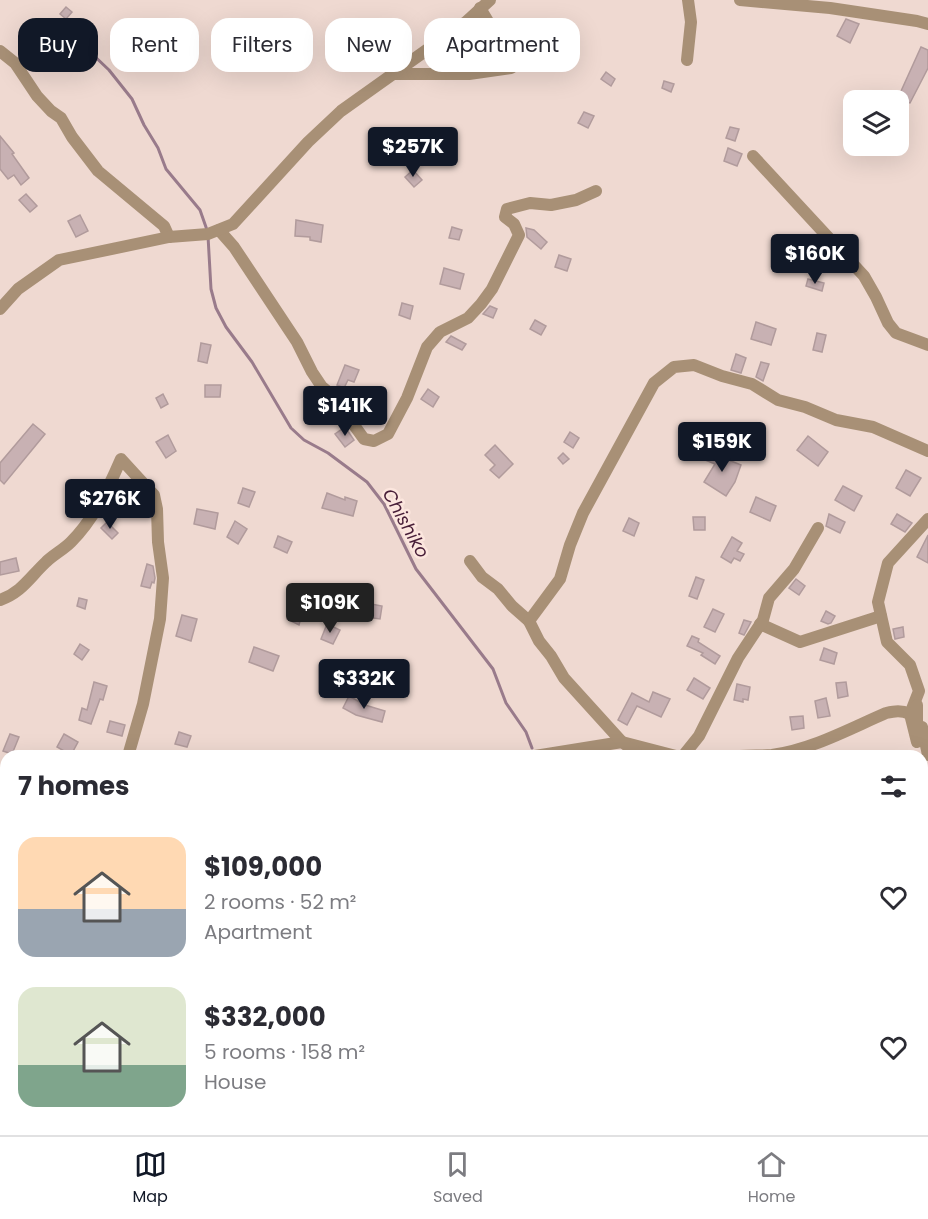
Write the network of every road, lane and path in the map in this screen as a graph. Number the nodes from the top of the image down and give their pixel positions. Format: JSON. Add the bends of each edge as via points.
{"nodes":[{"id":1,"x":688,"y":0,"type":"edge"},
{"id":2,"x":740,"y":0,"type":"edge"},
{"id":3,"x":485,"y":4,"type":"edge"},
{"id":4,"x":928,"y":24,"type":"edge"},
{"id":5,"x":0,"y":51,"type":"edge"},
{"id":6,"x":687,"y":60,"type":"dead end"},
{"id":7,"x":394,"y":74,"type":"junction"},
{"id":8,"x":753,"y":156,"type":"dead end"},
{"id":9,"x":596,"y":191,"type":"dead end"},
{"id":10,"x":219,"y":230,"type":"junction"},
{"id":11,"x":169,"y":237,"type":"junction"},
{"id":12,"x":0,"y":309,"type":"edge"},
{"id":13,"x":928,"y":345,"type":"edge"},
{"id":14,"x":928,"y":451,"type":"edge"},
{"id":15,"x":928,"y":519,"type":"edge"},
{"id":16,"x":818,"y":528,"type":"dead end"},
{"id":17,"x":470,"y":561,"type":"dead end"},
{"id":18,"x":0,"y":600,"type":"edge"},
{"id":19,"x":881,"y":616,"type":"junction"},
{"id":20,"x":529,"y":621,"type":"junction"},
{"id":21,"x":760,"y":624,"type":"junction"},
{"id":22,"x":910,"y":714,"type":"junction"},
{"id":23,"x":622,"y":742,"type":"junction"},
{"id":24,"x":130,"y":750,"type":"edge"},
{"id":25,"x":572,"y":750,"type":"edge"},
{"id":26,"x":633,"y":750,"type":"edge"},
{"id":27,"x":653,"y":750,"type":"edge"},
{"id":28,"x":688,"y":750,"type":"edge"},
{"id":29,"x":793,"y":750,"type":"edge"},
{"id":30,"x":927,"y":750,"type":"edge"}],
"edges":[{"from":1,"to":6,"type":"street","via":[[691,22]]},
{"from":2,"to":4,"type":"street","via":[[830,8]]},
{"from":3,"to":7,"type":"street"},
{"from":3,"to":7,"type":"street","via":[[492,28],[517,64],[469,74]]},
{"from":5,"to":11,"type":"street","via":[[15,63],[37,96],[61,118],[98,171],[164,226]]},
{"from":7,"to":10,"type":"street","via":[[341,111],[232,224]]},
{"from":8,"to":13,"type":"street","via":[[864,276],[896,333]]},
{"from":9,"to":10,"type":"street","via":[[551,205],[530,203],[507,208],[505,217],[519,235],[492,289],[468,318],[440,332],[427,347],[388,434],[374,441],[364,439],[322,387],[297,342]]},
{"from":10,"to":11,"type":"street"},
{"from":11,"to":12,"type":"street","via":[[59,260],[18,289]]},
{"from":14,"to":20,"type":"street","via":[[873,427],[836,420],[778,400],[752,384],[694,364],[674,367],[654,383],[584,513],[560,579]]},
{"from":15,"to":19,"type":"street","via":[[888,563],[878,602]]},
{"from":16,"to":21,"type":"street","via":[[794,569],[770,598]]},
{"from":17,"to":20,"type":"street"},
{"from":18,"to":24,"type":"street","via":[[12,596],[71,542],[88,522],[121,459],[154,495],[163,578],[160,620]]},
{"from":19,"to":21,"type":"street","via":[[800,642]]},
{"from":19,"to":22,"type":"street","via":[[887,642],[910,665],[919,691]]},
{"from":20,"to":23,"type":"street","via":[[564,678]]},
{"from":21,"to":28,"type":"street"},
{"from":22,"to":29,"type":"street","via":[[886,713]]},
{"from":22,"to":30,"type":"street","via":[[917,742],[917,705]]},
{"from":23,"to":25,"type":"street"},
{"from":23,"to":26,"type":"street"},
{"from":23,"to":27,"type":"street"}]}
